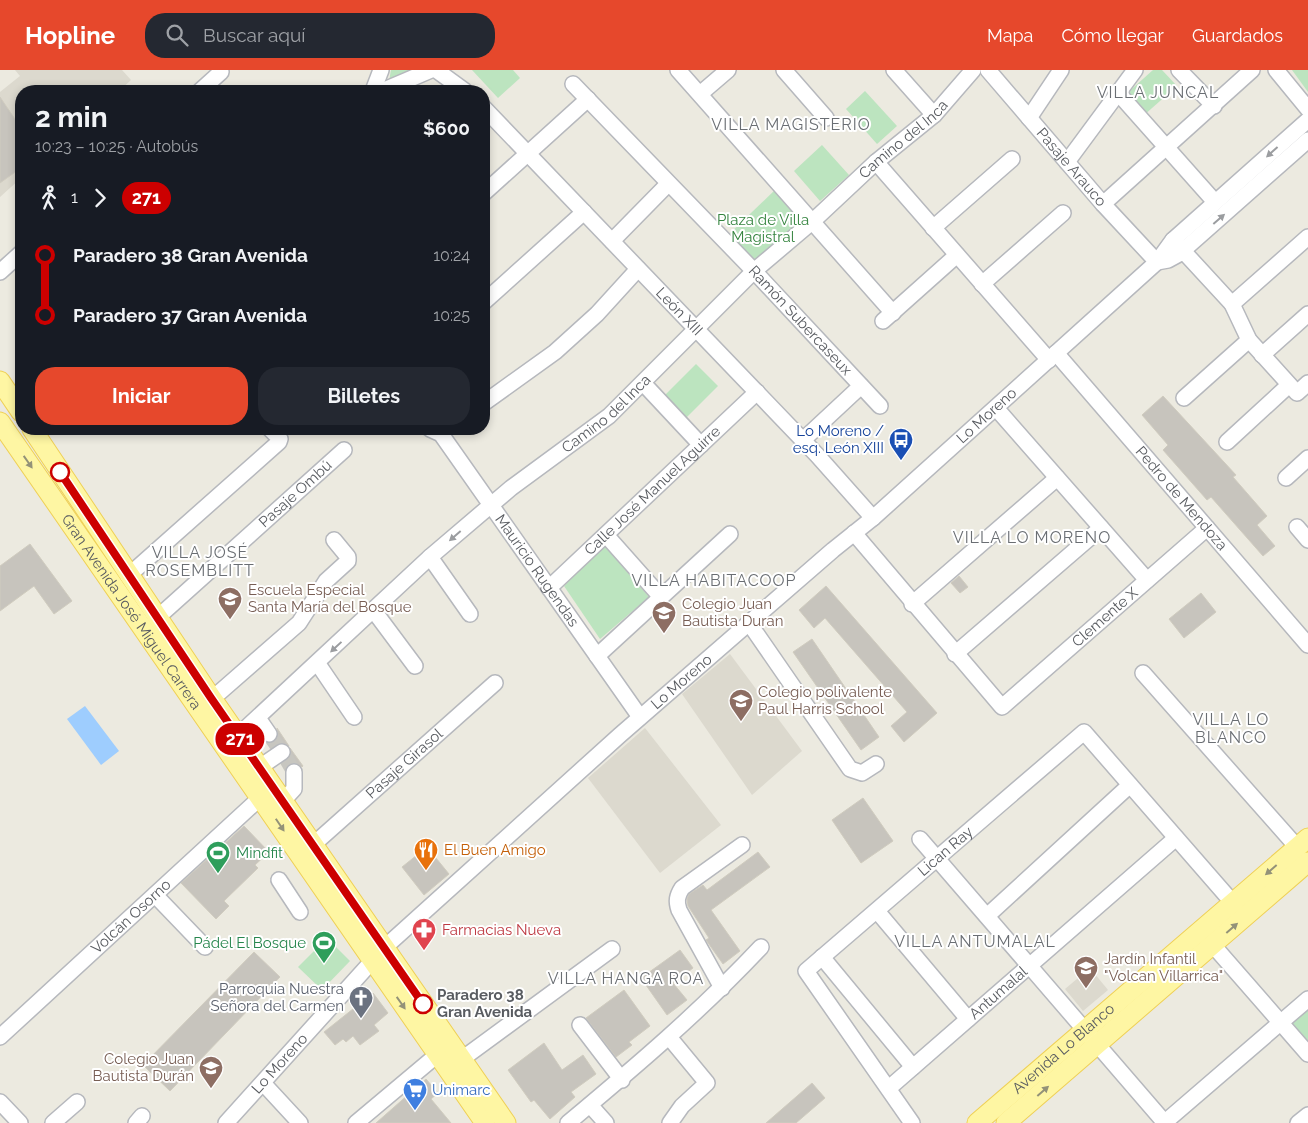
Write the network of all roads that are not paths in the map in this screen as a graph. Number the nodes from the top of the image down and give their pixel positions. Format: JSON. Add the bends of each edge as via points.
{"nodes":[{"id":1,"x":381,"y":70,"type":"edge"},
{"id":2,"x":431,"y":70,"type":"edge"},
{"id":3,"x":436,"y":70,"type":"edge"},
{"id":4,"x":678,"y":70,"type":"edge"},
{"id":5,"x":728,"y":70,"type":"edge"},
{"id":6,"x":784,"y":70,"type":"edge"},
{"id":7,"x":894,"y":70,"type":"edge"},
{"id":8,"x":973,"y":70,"type":"edge"},
{"id":9,"x":988,"y":70,"type":"edge"},
{"id":10,"x":1061,"y":70,"type":"edge"},
{"id":11,"x":1136,"y":70,"type":"edge"},
{"id":12,"x":1179,"y":70,"type":"edge"},
{"id":13,"x":1252,"y":70,"type":"edge"},
{"id":14,"x":1276,"y":70,"type":"edge"},
{"id":15,"x":221,"y":72,"type":"dead end"},
{"id":16,"x":573,"y":84,"type":"dead end"},
{"id":17,"x":207,"y":85,"type":"edge"},
{"id":18,"x":375,"y":85,"type":"edge"},
{"id":19,"x":396,"y":85,"type":"edge"},
{"id":20,"x":457,"y":85,"type":"edge"},
{"id":21,"x":700,"y":94,"type":"junction"},
{"id":22,"x":1119,"y":94,"type":"junction"},
{"id":23,"x":588,"y":100,"type":"junction"},
{"id":24,"x":1214,"y":106,"type":"junction"},
{"id":25,"x":1308,"y":110,"type":"edge"},
{"id":26,"x":490,"y":114,"type":"edge"},
{"id":27,"x":934,"y":115,"type":"junction"},
{"id":28,"x":826,"y":118,"type":"dead end"},
{"id":29,"x":1029,"y":118,"type":"junction"},
{"id":30,"x":1308,"y":120,"type":"edge"},
{"id":31,"x":1308,"y":140,"type":"edge"},
{"id":32,"x":1168,"y":147,"type":"junction"},
{"id":33,"x":528,"y":154,"type":"junction"},
{"id":34,"x":1012,"y":159,"type":"dead end"},
{"id":35,"x":876,"y":162,"type":"junction"},
{"id":36,"x":1067,"y":162,"type":"junction"},
{"id":37,"x":668,"y":184,"type":"junction"},
{"id":38,"x":490,"y":188,"type":"edge"},
{"id":39,"x":1215,"y":202,"type":"junction"},
{"id":40,"x":1103,"y":204,"type":"junction"},
{"id":41,"x":584,"y":212,"type":"junction"},
{"id":42,"x":1063,"y":214,"type":"dead end"},
{"id":43,"x":814,"y":221,"type":"junction"},
{"id":44,"x":934,"y":228,"type":"junction"},
{"id":45,"x":1308,"y":237,"type":"edge"},
{"id":46,"x":612,"y":241,"type":"junction"},
{"id":47,"x":1178,"y":246,"type":"junction"},
{"id":48,"x":957,"y":255,"type":"junction"},
{"id":49,"x":15,"y":258,"type":"edge"},
{"id":50,"x":1157,"y":262,"type":"junction"},
{"id":51,"x":638,"y":268,"type":"junction"},
{"id":52,"x":754,"y":270,"type":"junction"},
{"id":53,"x":0,"y":272,"type":"edge"},
{"id":54,"x":982,"y":284,"type":"junction"},
{"id":55,"x":490,"y":297,"type":"edge"},
{"id":56,"x":1232,"y":304,"type":"junction"},
{"id":57,"x":1308,"y":314,"type":"edge"},
{"id":58,"x":696,"y":329,"type":"junction"},
{"id":59,"x":1249,"y":340,"type":"junction"},
{"id":60,"x":1262,"y":355,"type":"junction"},
{"id":61,"x":1052,"y":357,"type":"junction"},
{"id":62,"x":0,"y":381,"type":"edge"},
{"id":63,"x":643,"y":383,"type":"junction"},
{"id":64,"x":861,"y":386,"type":"junction"},
{"id":65,"x":1298,"y":387,"type":"edge"},
{"id":66,"x":757,"y":392,"type":"junction"},
{"id":67,"x":1184,"y":398,"type":"dead end"},
{"id":68,"x":15,"y":399,"type":"edge"},
{"id":69,"x":490,"y":399,"type":"edge"},
{"id":70,"x":880,"y":406,"type":"dead end"},
{"id":71,"x":15,"y":408,"type":"edge"},
{"id":72,"x":996,"y":408,"type":"junction"},
{"id":73,"x":0,"y":417,"type":"edge"},
{"id":74,"x":0,"y":422,"type":"edge"},
{"id":75,"x":36,"y":435,"type":"edge"},
{"id":76,"x":276,"y":435,"type":"edge"},
{"id":77,"x":443,"y":435,"type":"edge"},
{"id":78,"x":803,"y":440,"type":"junction"},
{"id":79,"x":1227,"y":442,"type":"dead end"},
{"id":80,"x":701,"y":445,"type":"junction"},
{"id":81,"x":344,"y":450,"type":"dead end"},
{"id":82,"x":1308,"y":458,"type":"edge"},
{"id":83,"x":1057,"y":478,"type":"junction"},
{"id":84,"x":1286,"y":478,"type":"dead end"},
{"id":85,"x":492,"y":504,"type":"junction"},
{"id":86,"x":873,"y":518,"type":"junction"},
{"id":87,"x":1297,"y":527,"type":"dead end"},
{"id":88,"x":1101,"y":528,"type":"junction"},
{"id":89,"x":1207,"y":528,"type":"junction"},
{"id":90,"x":854,"y":533,"type":"junction"},
{"id":91,"x":730,"y":534,"type":"dead end"},
{"id":92,"x":606,"y":535,"type":"junction"},
{"id":93,"x":334,"y":540,"type":"dead end"},
{"id":94,"x":1308,"y":540,"type":"edge"},
{"id":95,"x":430,"y":557,"type":"junction"},
{"id":96,"x":128,"y":576,"type":"junction"},
{"id":97,"x":1146,"y":580,"type":"junction"},
{"id":98,"x":549,"y":588,"type":"junction"},
{"id":99,"x":661,"y":597,"type":"junction"},
{"id":100,"x":912,"y":604,"type":"junction"},
{"id":101,"x":374,"y":611,"type":"junction"},
{"id":102,"x":470,"y":614,"type":"dead end"},
{"id":103,"x":157,"y":618,"type":"junction"},
{"id":104,"x":749,"y":623,"type":"junction"},
{"id":105,"x":1308,"y":645,"type":"edge"},
{"id":106,"x":955,"y":654,"type":"junction"},
{"id":107,"x":597,"y":656,"type":"junction"},
{"id":108,"x":318,"y":664,"type":"junction"},
{"id":109,"x":414,"y":666,"type":"dead end"},
{"id":110,"x":1143,"y":673,"type":"dead end"},
{"id":111,"x":496,"y":683,"type":"dead end"},
{"id":112,"x":211,"y":698,"type":"junction"},
{"id":113,"x":354,"y":717,"type":"dead end"},
{"id":114,"x":640,"y":717,"type":"junction"},
{"id":115,"x":258,"y":718,"type":"junction"},
{"id":116,"x":269,"y":734,"type":"tunnel mouth"},
{"id":117,"x":232,"y":741,"type":"junction"},
{"id":118,"x":282,"y":752,"type":"dead end"},
{"id":119,"x":876,"y":764,"type":"dead end"},
{"id":120,"x":260,"y":768,"type":"junction"},
{"id":121,"x":294,"y":772,"type":"tunnel mouth"},
{"id":122,"x":1130,"y":785,"type":"junction"},
{"id":123,"x":261,"y":797,"type":"junction"},
{"id":124,"x":284,"y":801,"type":"junction"},
{"id":125,"x":920,"y":838,"type":"dead end"},
{"id":126,"x":1176,"y":838,"type":"junction"},
{"id":127,"x":314,"y":844,"type":"junction"},
{"id":128,"x":742,"y":845,"type":"dead end"},
{"id":129,"x":1305,"y":849,"type":"edge"},
{"id":130,"x":938,"y":858,"type":"junction"},
{"id":131,"x":279,"y":880,"type":"dead end"},
{"id":132,"x":155,"y":895,"type":"junction"},
{"id":133,"x":1232,"y":903,"type":"junction"},
{"id":134,"x":877,"y":911,"type":"junction"},
{"id":135,"x":300,"y":912,"type":"dead end"},
{"id":136,"x":987,"y":916,"type":"junction"},
{"id":137,"x":1212,"y":944,"type":"junction"},
{"id":138,"x":205,"y":947,"type":"dead end"},
{"id":139,"x":760,"y":947,"type":"dead end"},
{"id":140,"x":612,"y":949,"type":"dead end"},
{"id":141,"x":378,"y":956,"type":"junction"},
{"id":142,"x":822,"y":957,"type":"junction"},
{"id":143,"x":1030,"y":965,"type":"junction"},
{"id":144,"x":722,"y":988,"type":"junction"},
{"id":145,"x":1308,"y":999,"type":"edge"},
{"id":146,"x":968,"y":1019,"type":"junction"},
{"id":147,"x":1280,"y":1023,"type":"junction"},
{"id":148,"x":580,"y":1025,"type":"dead end"},
{"id":149,"x":0,"y":1037,"type":"edge"},
{"id":150,"x":669,"y":1037,"type":"junction"},
{"id":151,"x":1091,"y":1037,"type":"junction"},
{"id":152,"x":1308,"y":1054,"type":"edge"},
{"id":153,"x":437,"y":1055,"type":"junction"},
{"id":154,"x":462,"y":1060,"type":"junction"},
{"id":155,"x":913,"y":1067,"type":"junction"},
{"id":156,"x":622,"y":1080,"type":"junction"},
{"id":157,"x":263,"y":1083,"type":"junction"},
{"id":158,"x":888,"y":1088,"type":"junction"},
{"id":159,"x":0,"y":1102,"type":"edge"},
{"id":160,"x":76,"y":1102,"type":"dead end"},
{"id":161,"x":590,"y":1105,"type":"junction"},
{"id":162,"x":1308,"y":1115,"type":"edge"},
{"id":163,"x":20,"y":1123,"type":"edge"},
{"id":164,"x":54,"y":1123,"type":"edge"},
{"id":165,"x":226,"y":1123,"type":"edge"},
{"id":166,"x":300,"y":1123,"type":"edge"},
{"id":167,"x":356,"y":1123,"type":"edge"},
{"id":168,"x":485,"y":1123,"type":"edge"},
{"id":169,"x":506,"y":1123,"type":"edge"},
{"id":170,"x":568,"y":1123,"type":"edge"},
{"id":171,"x":606,"y":1123,"type":"edge"},
{"id":172,"x":670,"y":1123,"type":"edge"},
{"id":173,"x":912,"y":1123,"type":"edge"},
{"id":174,"x":976,"y":1123,"type":"edge"},
{"id":175,"x":1006,"y":1123,"type":"edge"},
{"id":176,"x":1165,"y":1123,"type":"edge"},
{"id":177,"x":1298,"y":1123,"type":"edge"}],
"edges":[{"from":1,"to":18,"type":"street"},
{"from":2,"to":19,"type":"street"},
{"from":3,"to":20,"type":"street"},
{"from":4,"to":21,"type":"street"},
{"from":5,"to":21,"type":"street"},
{"from":6,"to":28,"type":"street"},
{"from":7,"to":27,"type":"street"},
{"from":8,"to":27,"type":"street","name":"Camino del Inca"},
{"from":9,"to":29,"type":"street","name":"Pasaje Arauco"},
{"from":10,"to":29,"type":"street"},
{"from":11,"to":22,"type":"street"},
{"from":12,"to":24,"type":"street"},
{"from":13,"to":24,"type":"street"},
{"from":14,"to":25,"type":"street"},
{"from":15,"to":17,"type":"street"},
{"from":16,"to":23,"type":"street","name":"Ramón Subercaseux"},
{"from":21,"to":43,"type":"street"},
{"from":22,"to":32,"type":"street"},
{"from":22,"to":36,"type":"street"},
{"from":23,"to":33,"type":"street"},
{"from":23,"to":37,"type":"street","name":"Ramón Subercaseux"},
{"from":24,"to":32,"type":"street"},
{"from":26,"to":33,"type":"street","name":"León XIII"},
{"from":27,"to":35,"type":"street","name":"Camino del Inca"},
{"from":29,"to":36,"type":"street","name":"Pasaje Arauco"},
{"from":30,"to":39,"type":"street","name":"Lo Moreno","one_way":true},
{"from":47,"to":31,"type":"street","name":"Lo Moreno","one_way":true},
{"from":32,"to":39,"type":"street"},
{"from":32,"to":40,"type":"street"},
{"from":33,"to":38,"type":"street"},
{"from":33,"to":41,"type":"street","name":"León XIII"},
{"from":34,"to":44,"type":"street"},
{"from":35,"to":43,"type":"street","name":"Camino del Inca"},
{"from":35,"to":44,"type":"street","name":"Pedro de Mendoza"},
{"from":36,"to":40,"type":"street","name":"Pasaje Arauco"},
{"from":37,"to":46,"type":"street"},
{"from":37,"to":52,"type":"street","name":"Ramón Subercaseux"},
{"from":39,"to":47,"type":"street","name":"Lo Moreno"},
{"from":40,"to":50,"type":"street","name":"Pasaje Arauco"},
{"from":41,"to":46,"type":"street","name":"León XIII"},
{"from":41,"to":55,"type":"street"},
{"from":42,"to":54,"type":"street"},
{"from":43,"to":48,"type":"street","via":[[888,317]]},
{"from":43,"to":52,"type":"street","name":"Camino del Inca"},
{"from":44,"to":48,"type":"street","name":"Pedro de Mendoza"},
{"from":45,"to":56,"type":"street"},
{"from":46,"to":51,"type":"street","name":"León XIII"},
{"from":47,"to":50,"type":"street","name":"Lo Moreno","via":[[1168,260]]},
{"from":47,"to":56,"type":"street"},
{"from":48,"to":54,"type":"street","name":"Pedro de Mendoza"},
{"from":49,"to":53,"type":"street"},
{"from":50,"to":61,"type":"street","name":"Lo Moreno"},
{"from":51,"to":58,"type":"street","name":"León XIII"},
{"from":51,"to":69,"type":"street","via":[[555,352]]},
{"from":52,"to":58,"type":"street","name":"Camino del Inca"},
{"from":52,"to":64,"type":"street","name":"Ramón Subercaseux"},
{"from":54,"to":61,"type":"street","name":"Pedro de Mendoza"},
{"from":56,"to":59,"type":"street"},
{"from":57,"to":60,"type":"street"},
{"from":58,"to":63,"type":"street","name":"Camino del Inca"},
{"from":58,"to":66,"type":"street","name":"León XIII"},
{"from":59,"to":60,"type":"street"},
{"from":59,"to":67,"type":"street"},
{"from":60,"to":65,"type":"street"},
{"from":61,"to":72,"type":"street","name":"Lo Moreno"},
{"from":61,"to":89,"type":"street","name":"Pedro de Mendoza"},
{"from":62,"to":68,"type":"main road"},
{"from":63,"to":80,"type":"street"},
{"from":63,"to":85,"type":"street","name":"Camino del Inca","via":[[603,420]]},
{"from":64,"to":70,"type":"street","name":"Ramón Subercaseux"},
{"from":64,"to":78,"type":"street"},
{"from":65,"to":79,"type":"street"},
{"from":66,"to":78,"type":"street","name":"León XIII"},
{"from":66,"to":80,"type":"street","name":"Calle José Manuel Aguirre"},
{"from":71,"to":73,"type":"street"},
{"from":72,"to":83,"type":"street"},
{"from":72,"to":86,"type":"street","name":"Lo Moreno"},
{"from":74,"to":117,"type":"main road","name":"Gran Avenida José Miguel Carrera","one_way":true},
{"from":75,"to":96,"type":"main road","name":"Gran Avenida José Miguel Carrera"},
{"from":76,"to":96,"type":"street","via":[[279,442]]},
{"from":77,"to":85,"type":"street","name":"Mauricio Rugendas"},
{"from":78,"to":86,"type":"street","name":"León XIII"},
{"from":80,"to":92,"type":"street","name":"Calle José Manuel Aguirre"},
{"from":81,"to":103,"type":"street","name":"Pasaje Ombú"},
{"from":82,"to":84,"type":"street"},
{"from":83,"to":88,"type":"street"},
{"from":83,"to":100,"type":"street"},
{"from":85,"to":95,"type":"street","name":"Camino del Inca","one_way":true},
{"from":85,"to":98,"type":"street","name":"Mauricio Rugendas"},
{"from":86,"to":90,"type":"street","name":"Lo Moreno"},
{"from":87,"to":94,"type":"street"},
{"from":88,"to":97,"type":"street"},
{"from":88,"to":106,"type":"street"},
{"from":89,"to":97,"type":"street","name":"Clemente X"},
{"from":89,"to":105,"type":"street","name":"Pedro de Mendoza"},
{"from":90,"to":100,"type":"street"},
{"from":90,"to":104,"type":"street","name":"Lo Moreno"},
{"from":91,"to":99,"type":"street"},
{"from":92,"to":98,"type":"street","name":"Calle José Manuel Aguirre"},
{"from":92,"to":99,"type":"street"},
{"from":93,"to":112,"type":"street","via":[[348,561],[326,581],[298,624]]},
{"from":95,"to":101,"type":"street","name":"Camino del Inca"},
{"from":95,"to":102,"type":"street"},
{"from":96,"to":103,"type":"main road","name":"Gran Avenida José Miguel Carrera"},
{"from":97,"to":106,"type":"street","name":"Clemente X","via":[[1002,707]]},
{"from":98,"to":107,"type":"street","name":"Mauricio Rugendas"},
{"from":99,"to":107,"type":"street"},
{"from":100,"to":106,"type":"street"},
{"from":101,"to":108,"type":"street","name":"Camino del Inca","one_way":true},
{"from":101,"to":109,"type":"street"},
{"from":103,"to":112,"type":"main road","name":"Gran Avenida José Miguel Carrera"},
{"from":104,"to":114,"type":"street","name":"Lo Moreno"},
{"from":104,"to":119,"type":"street","via":[[850,768],[862,773]]},
{"from":107,"to":114,"type":"street","name":"Mauricio Rugendas"},
{"from":108,"to":113,"type":"street"},
{"from":108,"to":115,"type":"street","name":"Camino del Inca"},
{"from":110,"to":129,"type":"street"},
{"from":111,"to":127,"type":"street","name":"Pasaje Girasol"},
{"from":112,"to":117,"type":"main road","name":"Gran Avenida José Miguel Carrera"},
{"from":114,"to":141,"type":"street","name":"Lo Moreno"},
{"from":115,"to":116,"type":"street"},
{"from":115,"to":117,"type":"street","name":"Camino del Inca"},
{"from":117,"to":120,"type":"main road","name":"Gran Avenida José Miguel Carrera"},
{"from":117,"to":123,"type":"main road","name":"Gran Avenida José Miguel Carrera"},
{"from":118,"to":120,"type":"street"},
{"from":120,"to":124,"type":"main road","name":"Gran Avenida José Miguel Carrera"},
{"from":121,"to":124,"type":"street","via":[[294,789]]},
{"from":122,"to":126,"type":"street"},
{"from":122,"to":130,"type":"street","name":"Lican Ray","via":[[1084,732]]},
{"from":122,"to":136,"type":"street"},
{"from":123,"to":132,"type":"street","name":"Volcán Osorno"},
{"from":123,"to":141,"type":"main road","name":"Gran Avenida José Miguel Carrera","one_way":true},
{"from":124,"to":127,"type":"main road","name":"Gran Avenida José Miguel Carrera"},
{"from":125,"to":130,"type":"street"},
{"from":126,"to":133,"type":"street"},
{"from":126,"to":143,"type":"street","name":"Antumalal"},
{"from":127,"to":141,"type":"main road","name":"Gran Avenida José Miguel Carrera"},
{"from":128,"to":144,"type":"street","via":[[682,888],[676,903]]},
{"from":129,"to":133,"type":"main road","name":"Avenida Lo Blanco","one_way":true},
{"from":137,"to":129,"type":"main road","name":"Avenida Lo Blanco","one_way":true},
{"from":130,"to":134,"type":"street","name":"Lican Ray"},
{"from":130,"to":136,"type":"street"},
{"from":131,"to":135,"type":"street"},
{"from":132,"to":138,"type":"street"},
{"from":132,"to":149,"type":"street","name":"Volcán Osorno"},
{"from":133,"to":151,"type":"main road","name":"Avenida Lo Blanco"},
{"from":134,"to":142,"type":"street","name":"Lican Ray"},
{"from":134,"to":146,"type":"street"},
{"from":136,"to":143,"type":"street"},
{"from":137,"to":147,"type":"street"},
{"from":137,"to":151,"type":"main road","name":"Avenida Lo Blanco"},
{"from":139,"to":144,"type":"street"},
{"from":140,"to":154,"type":"street"},
{"from":141,"to":153,"type":"main road","name":"Gran Avenida José Miguel Carrera","one_way":true},
{"from":141,"to":154,"type":"main road","name":"Gran Avenida José Miguel Carrera"},
{"from":141,"to":157,"type":"street","name":"Lo Moreno"},
{"from":142,"to":155,"type":"street"},
{"from":142,"to":158,"type":"street","name":"Lican Ray","via":[[806,971]]},
{"from":143,"to":146,"type":"street","name":"Antumalal"},
{"from":143,"to":151,"type":"street"},
{"from":144,"to":150,"type":"street"},
{"from":145,"to":147,"type":"street"},
{"from":146,"to":155,"type":"street","name":"Antumalal"},
{"from":147,"to":152,"type":"street"},
{"from":147,"to":176,"type":"street"},
{"from":148,"to":156,"type":"street"},
{"from":150,"to":156,"type":"street"},
{"from":150,"to":172,"type":"street","via":[[708,1083],[682,1106]]},
{"from":151,"to":174,"type":"main road","name":"Avenida Lo Blanco"},
{"from":175,"to":151,"type":"main road","name":"Avenida Lo Blanco","one_way":true},
{"from":151,"to":176,"type":"street"},
{"from":153,"to":167,"type":"street"},
{"from":153,"to":168,"type":"main road","name":"Gran Avenida José Miguel Carrera"},
{"from":154,"to":169,"type":"main road","name":"Gran Avenida José Miguel Carrera"},
{"from":155,"to":158,"type":"street","name":"Antumalal"},
{"from":156,"to":161,"type":"street"},
{"from":157,"to":165,"type":"street","name":"Lo Moreno"},
{"from":157,"to":166,"type":"street"},
{"from":158,"to":173,"type":"street"},
{"from":159,"to":163,"type":"street"},
{"from":160,"to":164,"type":"street"},
{"from":161,"to":170,"type":"street"},
{"from":161,"to":171,"type":"street"},
{"from":162,"to":177,"type":"street"}]}
